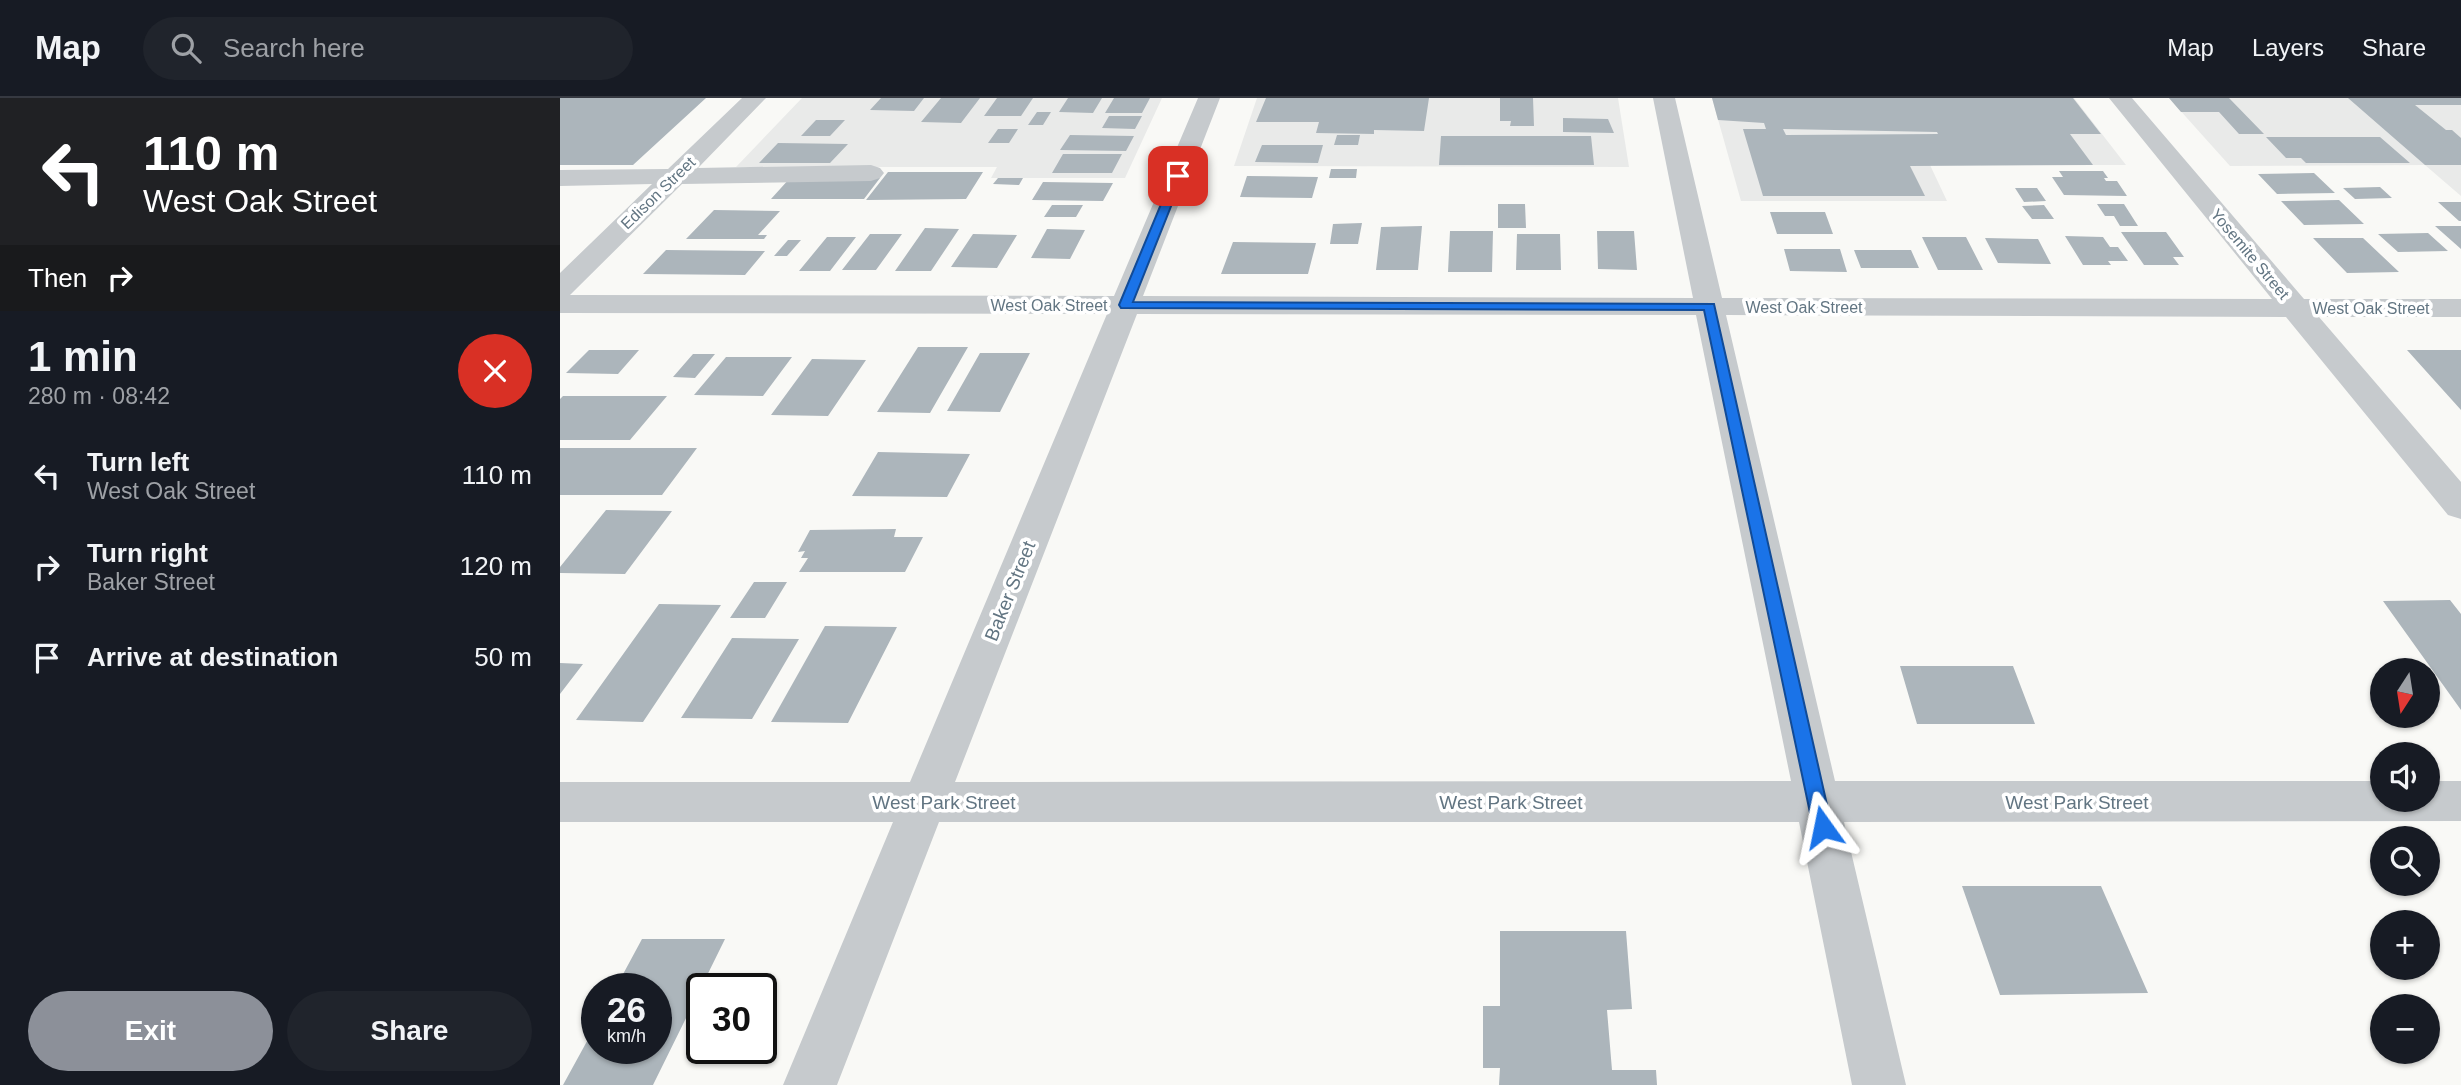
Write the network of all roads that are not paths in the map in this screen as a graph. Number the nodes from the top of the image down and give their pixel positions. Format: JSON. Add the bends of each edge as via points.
{"nodes":[{"id":1,"x":755,"y":98,"type":"edge"},
{"id":2,"x":1209,"y":98,"type":"edge"},
{"id":3,"x":1664,"y":98,"type":"edge"},
{"id":4,"x":2120,"y":98,"type":"edge"},
{"id":5,"x":871,"y":173,"type":"dead end"},
{"id":6,"x":674,"y":177,"type":"junction"},
{"id":7,"x":560,"y":178,"type":"edge"},
{"id":8,"x":560,"y":289,"type":"edge"},
{"id":9,"x":560,"y":304,"type":"edge"},
{"id":10,"x":1125,"y":305,"type":"junction"},
{"id":11,"x":1710,"y":306,"type":"junction"},
{"id":12,"x":2295,"y":308,"type":"junction"},
{"id":13,"x":2461,"y":308,"type":"edge"},
{"id":14,"x":2461,"y":506,"type":"edge"},
{"id":15,"x":1817,"y":801,"type":"junction"},
{"id":16,"x":2461,"y":801,"type":"edge"},
{"id":17,"x":560,"y":802,"type":"edge"},
{"id":18,"x":925,"y":802,"type":"junction"},
{"id":19,"x":810,"y":1085,"type":"edge"},
{"id":20,"x":1879,"y":1085,"type":"edge"}],
"edges":[{"from":1,"to":6,"type":"street","name":"Edison Street"},
{"from":2,"to":10,"type":"street","name":"Baker Street"},
{"from":3,"to":11,"type":"street"},
{"from":4,"to":12,"type":"street","name":"Yosemite Street"},
{"from":5,"to":6,"type":"street"},
{"from":6,"to":7,"type":"street"},
{"from":6,"to":8,"type":"street","name":"Edison Street"},
{"from":9,"to":10,"type":"street","name":"West Oak Street"},
{"from":10,"to":11,"type":"street","name":"West Oak Street"},
{"from":10,"to":18,"type":"street","name":"Baker Street"},
{"from":11,"to":12,"type":"street","name":"West Oak Street"},
{"from":11,"to":15,"type":"street"},
{"from":12,"to":13,"type":"street","name":"West Oak Street"},
{"from":12,"to":14,"type":"street","name":"Yosemite Street"},
{"from":15,"to":16,"type":"street","name":"West Park Street"},
{"from":15,"to":18,"type":"street","name":"West Park Street"},
{"from":15,"to":20,"type":"street"},
{"from":17,"to":18,"type":"street","name":"West Park Street"},
{"from":18,"to":19,"type":"street","name":"Baker Street"}]}
